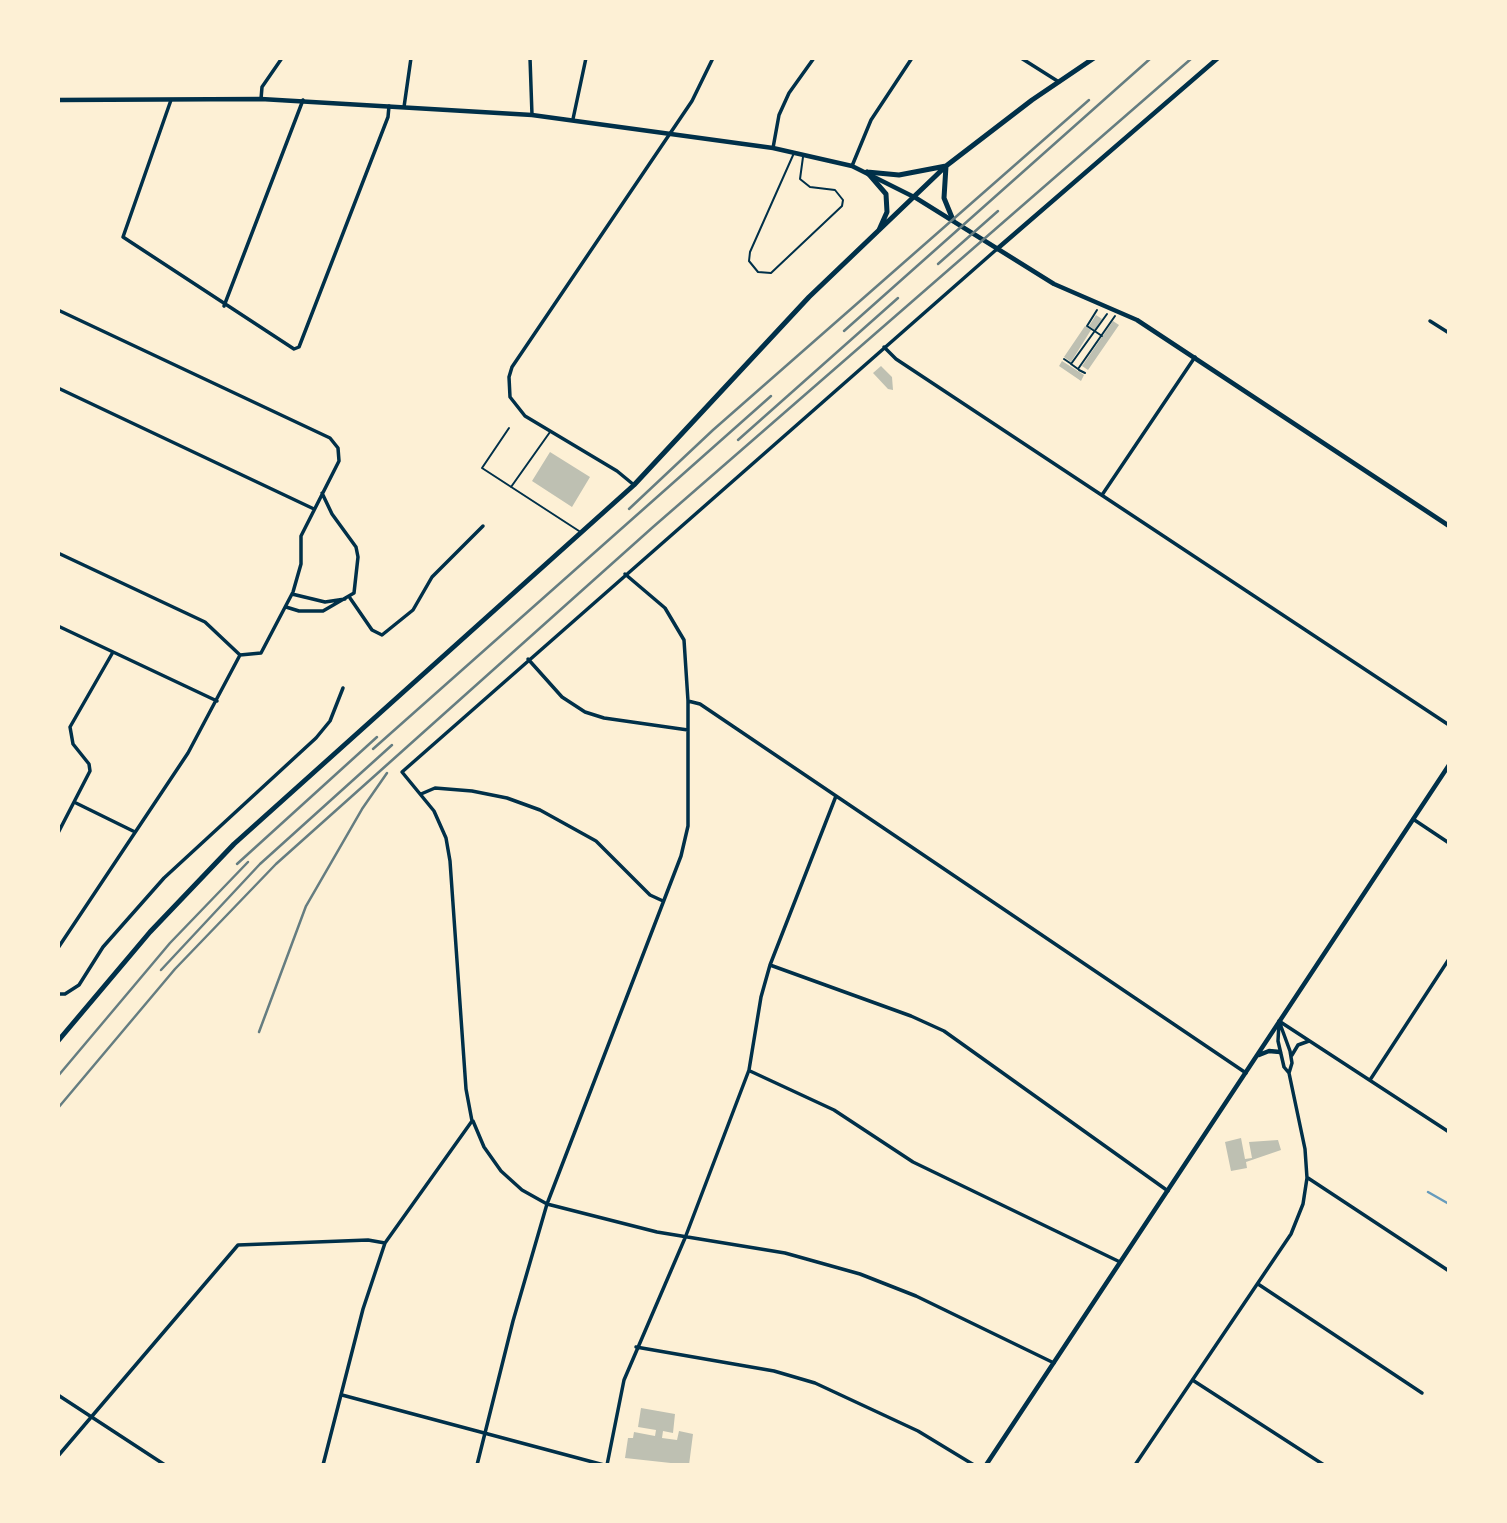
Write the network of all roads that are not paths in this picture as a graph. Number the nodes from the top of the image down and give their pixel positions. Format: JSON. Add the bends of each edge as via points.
{"nodes":[{"id":1,"x":274,"y":58,"type":"edge"},
{"id":2,"x":411,"y":58,"type":"edge"},
{"id":3,"x":530,"y":58,"type":"edge"},
{"id":4,"x":586,"y":58,"type":"edge"},
{"id":5,"x":713,"y":58,"type":"edge"},
{"id":6,"x":814,"y":58,"type":"edge"},
{"id":7,"x":912,"y":58,"type":"edge"},
{"id":8,"x":1021,"y":58,"type":"edge"},
{"id":9,"x":1094,"y":58,"type":"edge"},
{"id":10,"x":1218,"y":58,"type":"edge"},
{"id":11,"x":281,"y":60,"type":"edge"},
{"id":12,"x":1059,"y":82,"type":"junction"},
{"id":13,"x":171,"y":99,"type":"junction"},
{"id":14,"x":261,"y":99,"type":"junction"},
{"id":15,"x":58,"y":100,"type":"edge"},
{"id":16,"x":303,"y":100,"type":"junction"},
{"id":17,"x":389,"y":106,"type":"junction"},
{"id":18,"x":404,"y":107,"type":"junction"},
{"id":19,"x":532,"y":115,"type":"junction"},
{"id":20,"x":573,"y":119,"type":"junction"},
{"id":21,"x":671,"y":133,"type":"junction"},
{"id":22,"x":773,"y":148,"type":"junction"},
{"id":23,"x":794,"y":152,"type":"junction"},
{"id":24,"x":803,"y":154,"type":"junction"},
{"id":25,"x":852,"y":166,"type":"junction"},
{"id":26,"x":946,"y":166,"type":"junction"},
{"id":27,"x":867,"y":172,"type":"junction"},
{"id":28,"x":916,"y":198,"type":"junction"},
{"id":29,"x":953,"y":220,"type":"junction"},
{"id":30,"x":874,"y":238,"type":"junction"},
{"id":31,"x":997,"y":249,"type":"junction"},
{"id":32,"x":224,"y":306,"type":"junction"},
{"id":33,"x":58,"y":310,"type":"edge"},
{"id":34,"x":1430,"y":321,"type":"dead end"},
{"id":35,"x":1449,"y":333,"type":"edge"},
{"id":36,"x":884,"y":347,"type":"junction"},
{"id":37,"x":1195,"y":357,"type":"junction"},
{"id":38,"x":58,"y":388,"type":"edge"},
{"id":39,"x":509,"y":428,"type":"dead end"},
{"id":40,"x":550,"y":431,"type":"junction"},
{"id":41,"x":634,"y":485,"type":"junction"},
{"id":42,"x":511,"y":487,"type":"junction"},
{"id":43,"x":322,"y":493,"type":"junction"},
{"id":44,"x":1102,"y":496,"type":"junction"},
{"id":45,"x":314,"y":509,"type":"junction"},
{"id":46,"x":484,"y":526,"type":"dead end"},
{"id":47,"x":1449,"y":526,"type":"edge"},
{"id":48,"x":582,"y":534,"type":"junction"},
{"id":49,"x":58,"y":553,"type":"edge"},
{"id":50,"x":625,"y":574,"type":"junction"},
{"id":51,"x":292,"y":594,"type":"junction"},
{"id":52,"x":350,"y":597,"type":"junction"},
{"id":53,"x":286,"y":607,"type":"junction"},
{"id":54,"x":58,"y":626,"type":"edge"},
{"id":55,"x":113,"y":652,"type":"junction"},
{"id":56,"x":240,"y":655,"type":"junction"},
{"id":57,"x":528,"y":659,"type":"junction"},
{"id":58,"x":343,"y":688,"type":"dead end"},
{"id":59,"x":217,"y":701,"type":"junction"},
{"id":60,"x":688,"y":701,"type":"junction"},
{"id":61,"x":1449,"y":725,"type":"edge"},
{"id":62,"x":688,"y":730,"type":"junction"},
{"id":63,"x":1449,"y":765,"type":"edge"},
{"id":64,"x":420,"y":795,"type":"junction"},
{"id":65,"x":836,"y":796,"type":"junction"},
{"id":66,"x":76,"y":803,"type":"junction"},
{"id":67,"x":1413,"y":819,"type":"junction"},
{"id":68,"x":135,"y":832,"type":"junction"},
{"id":69,"x":58,"y":834,"type":"edge"},
{"id":70,"x":1449,"y":843,"type":"edge"},
{"id":71,"x":663,"y":901,"type":"junction"},
{"id":72,"x":58,"y":948,"type":"edge"},
{"id":73,"x":1449,"y":959,"type":"edge"},
{"id":74,"x":770,"y":965,"type":"junction"},
{"id":75,"x":58,"y":994,"type":"edge"},
{"id":76,"x":1279,"y":1021,"type":"junction"},
{"id":77,"x":58,"y":1041,"type":"edge"},
{"id":78,"x":1310,"y":1041,"type":"junction"},
{"id":79,"x":1280,"y":1052,"type":"junction"},
{"id":80,"x":1291,"y":1057,"type":"junction"},
{"id":81,"x":1255,"y":1058,"type":"junction"},
{"id":82,"x":750,"y":1070,"type":"junction"},
{"id":83,"x":1245,"y":1073,"type":"junction"},
{"id":84,"x":1289,"y":1073,"type":"junction"},
{"id":85,"x":1370,"y":1080,"type":"junction"},
{"id":86,"x":472,"y":1121,"type":"junction"},
{"id":87,"x":1449,"y":1132,"type":"edge"},
{"id":88,"x":1307,"y":1178,"type":"junction"},
{"id":89,"x":1168,"y":1191,"type":"junction"},
{"id":90,"x":547,"y":1205,"type":"junction"},
{"id":91,"x":685,"y":1238,"type":"junction"},
{"id":92,"x":385,"y":1243,"type":"junction"},
{"id":93,"x":1121,"y":1262,"type":"junction"},
{"id":94,"x":1449,"y":1271,"type":"edge"},
{"id":95,"x":1258,"y":1284,"type":"junction"},
{"id":96,"x":635,"y":1347,"type":"junction"},
{"id":97,"x":1054,"y":1363,"type":"junction"},
{"id":98,"x":1194,"y":1381,"type":"junction"},
{"id":99,"x":1422,"y":1392,"type":"dead end"},
{"id":100,"x":58,"y":1395,"type":"edge"},
{"id":101,"x":341,"y":1395,"type":"junction"},
{"id":102,"x":92,"y":1417,"type":"junction"},
{"id":103,"x":485,"y":1431,"type":"junction"},
{"id":104,"x":58,"y":1456,"type":"edge"},
{"id":105,"x":165,"y":1465,"type":"edge"},
{"id":106,"x":323,"y":1465,"type":"edge"},
{"id":107,"x":477,"y":1465,"type":"edge"},
{"id":108,"x":605,"y":1465,"type":"edge"},
{"id":109,"x":974,"y":1465,"type":"edge"},
{"id":110,"x":986,"y":1465,"type":"edge"},
{"id":111,"x":1135,"y":1465,"type":"edge"},
{"id":112,"x":1324,"y":1465,"type":"edge"}],
"edges":[{"from":1,"to":11,"type":"street"},
{"from":2,"to":18,"type":"street"},
{"from":3,"to":19,"type":"street"},
{"from":4,"to":20,"type":"street"},
{"from":5,"to":21,"type":"street"},
{"from":6,"to":22,"type":"street","via":[[789,93]]},
{"from":7,"to":25,"type":"street","via":[[867,126]]},
{"from":8,"to":12,"type":"street"},
{"from":9,"to":12,"type":"main road"},
{"from":10,"to":31,"type":"main road"},
{"from":11,"to":14,"type":"street","via":[[262,88]]},
{"from":12,"to":26,"type":"main road"},
{"from":13,"to":14,"type":"main road"},
{"from":13,"to":15,"type":"main road"},
{"from":13,"to":32,"type":"street","via":[[124,233],[126,241]]},
{"from":14,"to":16,"type":"main road"},
{"from":16,"to":17,"type":"main road"},
{"from":16,"to":32,"type":"street"},
{"from":17,"to":18,"type":"main road"},
{"from":17,"to":32,"type":"street","via":[[299,347],[289,348]]},
{"from":18,"to":19,"type":"main road"},
{"from":19,"to":20,"type":"main road"},
{"from":20,"to":21,"type":"main road"},
{"from":21,"to":22,"type":"main road"},
{"from":21,"to":40,"type":"street","via":[[512,368],[510,397],[525,416]]},
{"from":22,"to":23,"type":"main road"},
{"from":23,"to":24,"type":"main road"},
{"from":23,"to":24,"type":"lane","via":[[750,252],[749,261],[758,272],[771,273],[842,206],[835,190],[810,187],[800,179]]},
{"from":24,"to":25,"type":"main road"},
{"from":25,"to":27,"type":"main road"},
{"from":26,"to":27,"type":"main road","via":[[899,174]]},
{"from":26,"to":28,"type":"main road"},
{"from":26,"to":29,"type":"main road","via":[[944,198]]},
{"from":27,"to":28,"type":"main road"},
{"from":27,"to":30,"type":"main road","via":[[881,186],[888,204]]},
{"from":28,"to":29,"type":"main road"},
{"from":28,"to":30,"type":"main road"},
{"from":29,"to":31,"type":"main road"},
{"from":30,"to":41,"type":"main road","via":[[808,297]]},
{"from":31,"to":36,"type":"street"},
{"from":31,"to":37,"type":"main road","via":[[1054,284],[1137,320]]},
{"from":33,"to":43,"type":"street","via":[[330,438],[339,461]]},
{"from":34,"to":35,"type":"street"},
{"from":36,"to":44,"type":"street"},
{"from":36,"to":50,"type":"street"},
{"from":37,"to":44,"type":"street"},
{"from":37,"to":47,"type":"main road"},
{"from":38,"to":45,"type":"street"},
{"from":39,"to":42,"type":"lane","via":[[482,468]]},
{"from":40,"to":41,"type":"street"},
{"from":40,"to":42,"type":"lane"},
{"from":41,"to":48,"type":"main road"},
{"from":42,"to":48,"type":"lane"},
{"from":43,"to":45,"type":"street"},
{"from":43,"to":52,"type":"street","via":[[356,547]]},
{"from":44,"to":61,"type":"street"},
{"from":45,"to":51,"type":"street","via":[[302,536],[299,576]]},
{"from":46,"to":52,"type":"street","via":[[432,578],[412,610],[382,635],[372,631]]},
{"from":48,"to":77,"type":"main road","via":[[234,845],[150,933]]},
{"from":49,"to":56,"type":"street","via":[[205,622]]},
{"from":50,"to":57,"type":"street"},
{"from":50,"to":60,"type":"street","via":[[665,608],[679,628],[687,653]]},
{"from":51,"to":52,"type":"street","via":[[325,602]]},
{"from":51,"to":53,"type":"street"},
{"from":52,"to":53,"type":"street","via":[[323,611]]},
{"from":53,"to":56,"type":"street","via":[[261,653]]},
{"from":54,"to":55,"type":"street"},
{"from":55,"to":59,"type":"street"},
{"from":55,"to":66,"type":"street","via":[[70,727],[73,744],[90,771]]},
{"from":56,"to":59,"type":"street"},
{"from":57,"to":62,"type":"street","via":[[562,697],[585,712]]},
{"from":57,"to":64,"type":"street","via":[[402,772]]},
{"from":58,"to":75,"type":"street","via":[[330,721],[316,738],[164,878],[103,947],[79,985],[65,995]]},
{"from":59,"to":68,"type":"street","via":[[188,754]]},
{"from":60,"to":62,"type":"street"},
{"from":60,"to":65,"type":"street","via":[[700,704]]},
{"from":62,"to":71,"type":"street","via":[[688,826]]},
{"from":63,"to":67,"type":"main road"},
{"from":64,"to":71,"type":"street","via":[[435,789],[472,791],[540,810],[596,841],[650,895]]},
{"from":64,"to":86,"type":"street","via":[[441,825],[450,860]]},
{"from":65,"to":74,"type":"street"},
{"from":65,"to":83,"type":"street"},
{"from":66,"to":68,"type":"street"},
{"from":66,"to":69,"type":"street"},
{"from":67,"to":70,"type":"street"},
{"from":67,"to":76,"type":"main road"},
{"from":68,"to":72,"type":"street"},
{"from":71,"to":90,"type":"street"},
{"from":73,"to":85,"type":"street"},
{"from":74,"to":82,"type":"street"},
{"from":74,"to":89,"type":"street","via":[[944,1031]]},
{"from":76,"to":78,"type":"street"},
{"from":76,"to":79,"type":"street"},
{"from":76,"to":80,"type":"street"},
{"from":76,"to":81,"type":"main road"},
{"from":78,"to":80,"type":"street","via":[[1298,1045]]},
{"from":78,"to":85,"type":"street"},
{"from":79,"to":81,"type":"main road","via":[[1268,1051]]},
{"from":79,"to":84,"type":"street"},
{"from":80,"to":84,"type":"street"},
{"from":81,"to":83,"type":"main road"},
{"from":82,"to":91,"type":"street"},
{"from":82,"to":93,"type":"street","via":[[834,1110],[913,1162]]},
{"from":83,"to":89,"type":"main road"},
{"from":84,"to":88,"type":"street","via":[[1306,1149]]},
{"from":85,"to":87,"type":"street"},
{"from":86,"to":90,"type":"street","via":[[501,1171]]},
{"from":86,"to":92,"type":"street"},
{"from":88,"to":94,"type":"street"},
{"from":88,"to":95,"type":"street","via":[[1296,1224]]},
{"from":89,"to":93,"type":"main road"},
{"from":90,"to":91,"type":"street"},
{"from":90,"to":103,"type":"street"},
{"from":91,"to":96,"type":"street"},
{"from":91,"to":97,"type":"street","via":[[785,1253],[860,1274]]},
{"from":92,"to":101,"type":"street"},
{"from":92,"to":102,"type":"street","via":[[238,1245]]},
{"from":93,"to":97,"type":"main road"},
{"from":95,"to":98,"type":"street"},
{"from":95,"to":99,"type":"street"},
{"from":96,"to":108,"type":"street"},
{"from":96,"to":109,"type":"street","via":[[774,1371],[815,1383],[918,1431]]},
{"from":97,"to":110,"type":"main road"},
{"from":98,"to":111,"type":"street"},
{"from":98,"to":112,"type":"street"},
{"from":100,"to":102,"type":"street"},
{"from":101,"to":103,"type":"street"},
{"from":101,"to":106,"type":"street"},
{"from":102,"to":104,"type":"street"},
{"from":102,"to":105,"type":"street"},
{"from":103,"to":107,"type":"street"},
{"from":103,"to":108,"type":"street"}]}
